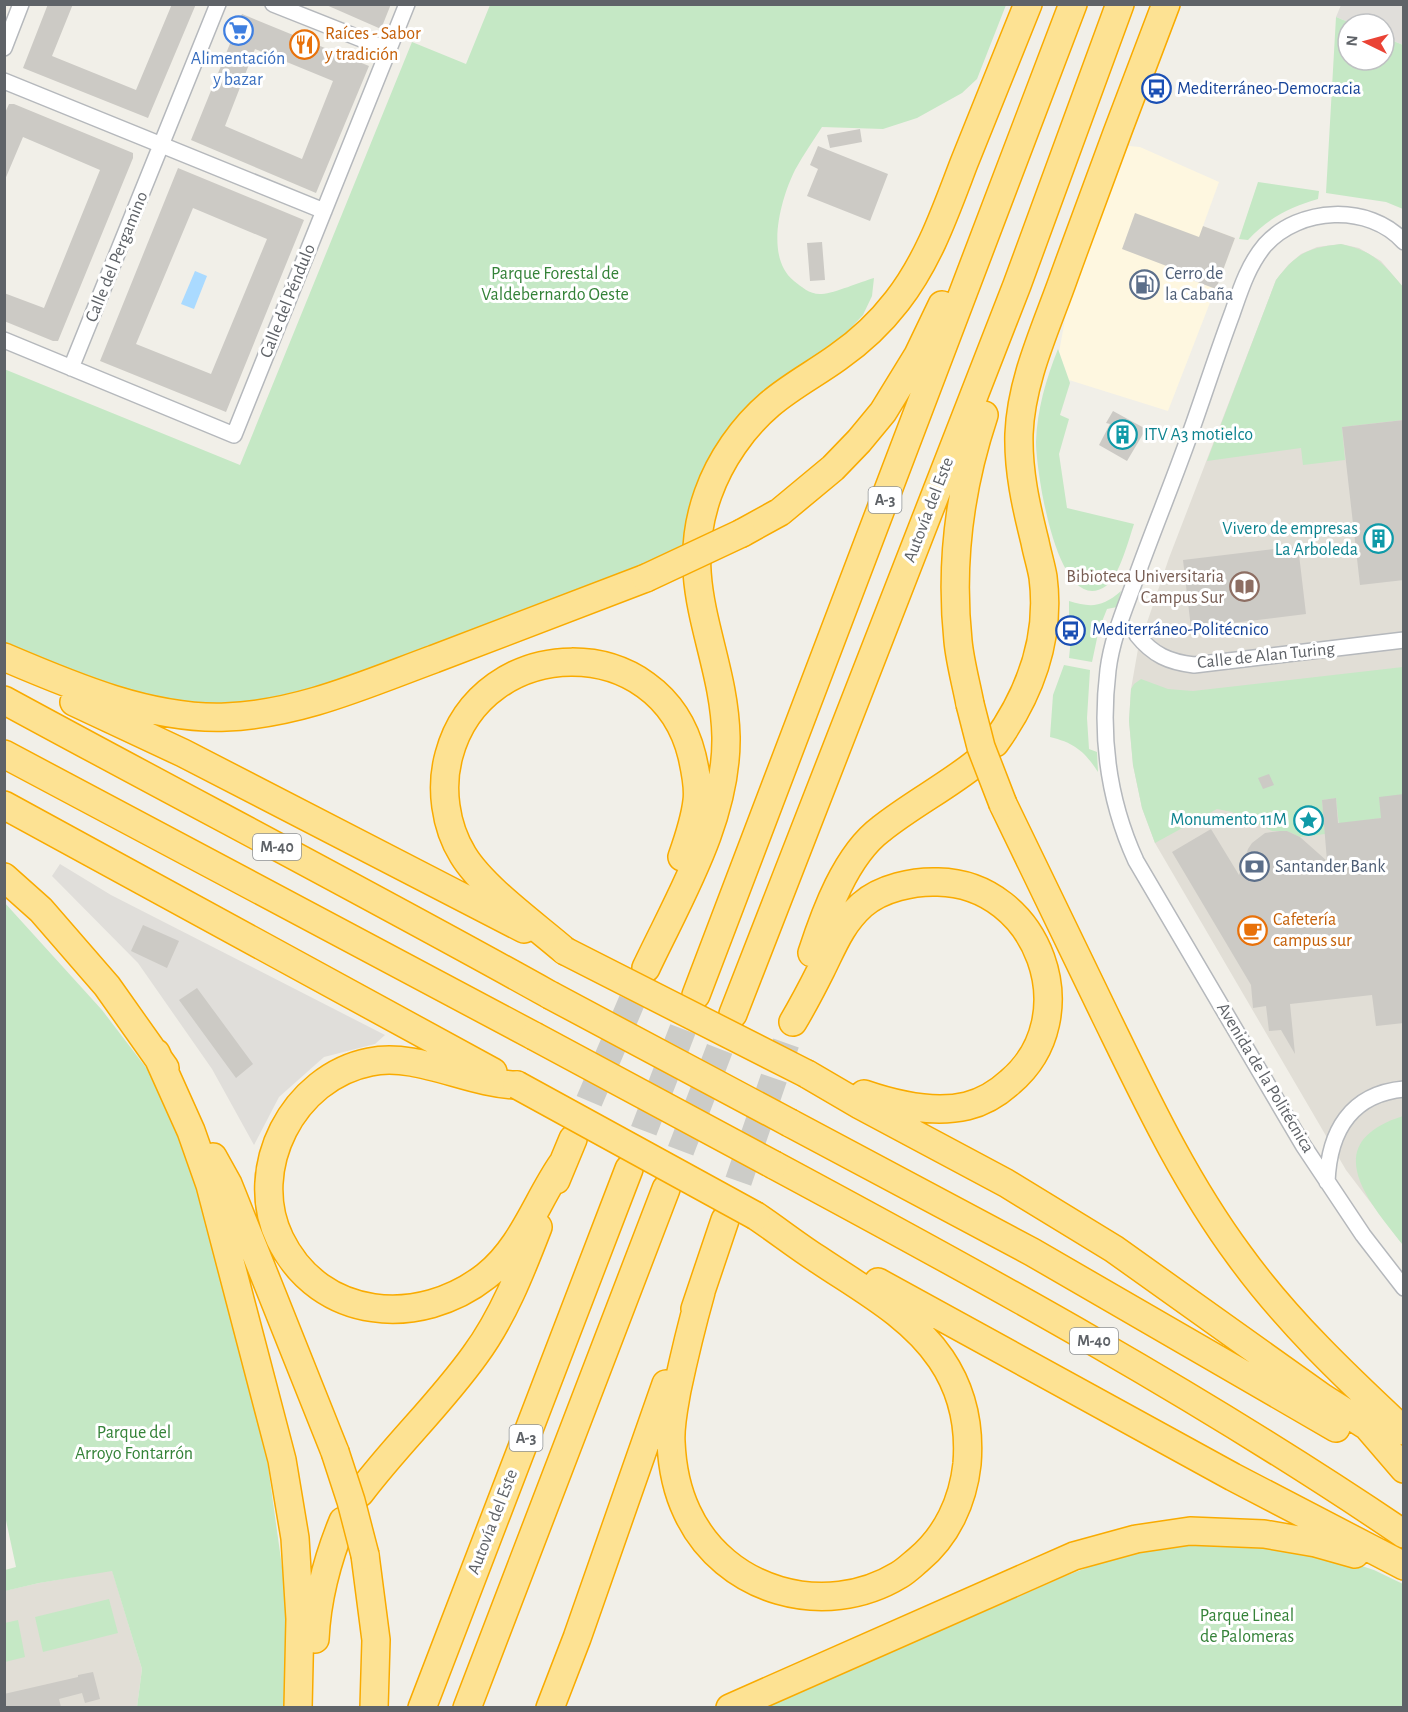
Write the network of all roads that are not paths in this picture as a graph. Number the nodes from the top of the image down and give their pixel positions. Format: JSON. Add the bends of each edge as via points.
{"nodes":[{"id":1,"x":218,"y":4,"type":"edge"},
{"id":2,"x":273,"y":4,"type":"edge"},
{"id":3,"x":407,"y":4,"type":"edge"},
{"id":4,"x":1028,"y":4,"type":"edge"},
{"id":5,"x":1057,"y":4,"type":"edge"},
{"id":6,"x":1073,"y":4,"type":"edge"},
{"id":7,"x":1120,"y":4,"type":"edge"},
{"id":8,"x":1166,"y":4,"type":"edge"},
{"id":9,"x":15,"y":8,"type":"edge"},
{"id":10,"x":4,"y":48,"type":"edge"},
{"id":11,"x":389,"y":50,"type":"junction"},
{"id":12,"x":4,"y":81,"type":"edge"},
{"id":13,"x":162,"y":146,"type":"junction"},
{"id":14,"x":324,"y":211,"type":"junction"},
{"id":15,"x":1404,"y":242,"type":"edge"},
{"id":16,"x":1017,"y":285,"type":"junction"},
{"id":17,"x":4,"y":340,"type":"edge"},
{"id":18,"x":71,"y":368,"type":"junction"},
{"id":19,"x":1137,"y":635,"type":"dead end"},
{"id":20,"x":1404,"y":640,"type":"edge"},
{"id":21,"x":4,"y":657,"type":"edge"},
{"id":22,"x":4,"y":670,"type":"edge"},
{"id":23,"x":4,"y":700,"type":"edge"},
{"id":24,"x":995,"y":743,"type":"dead end"},
{"id":25,"x":4,"y":754,"type":"edge"},
{"id":26,"x":976,"y":763,"type":"dead end"},
{"id":27,"x":4,"y":805,"type":"edge"},
{"id":28,"x":4,"y":877,"type":"edge"},
{"id":29,"x":565,"y":951,"type":"junction"},
{"id":30,"x":696,"y":995,"type":"tunnel mouth"},
{"id":31,"x":733,"y":1014,"type":"tunnel mouth"},
{"id":32,"x":156,"y":1053,"type":"junction"},
{"id":33,"x":807,"y":1074,"type":"junction"},
{"id":34,"x":517,"y":1085,"type":"junction"},
{"id":35,"x":1404,"y":1089,"type":"edge"},
{"id":36,"x":629,"y":1169,"type":"tunnel mouth"},
{"id":37,"x":1327,"y":1182,"type":"junction"},
{"id":38,"x":666,"y":1189,"type":"tunnel mouth"},
{"id":39,"x":756,"y":1216,"type":"junction"},
{"id":40,"x":725,"y":1220,"type":"tunnel mouth"},
{"id":41,"x":1404,"y":1288,"type":"edge"},
{"id":42,"x":701,"y":1292,"type":"junction"},
{"id":43,"x":1404,"y":1431,"type":"edge"},
{"id":44,"x":1404,"y":1469,"type":"edge"},
{"id":45,"x":360,"y":1493,"type":"dead end"},
{"id":46,"x":343,"y":1521,"type":"dead end"},
{"id":47,"x":1404,"y":1534,"type":"edge"},
{"id":48,"x":1404,"y":1566,"type":"edge"},
{"id":49,"x":1404,"y":1574,"type":"edge"},
{"id":50,"x":298,"y":1707,"type":"edge"},
{"id":51,"x":311,"y":1707,"type":"edge"},
{"id":52,"x":374,"y":1707,"type":"edge"},
{"id":53,"x":422,"y":1707,"type":"edge"},
{"id":54,"x":467,"y":1707,"type":"edge"},
{"id":55,"x":549,"y":1707,"type":"edge"},
{"id":56,"x":730,"y":1707,"type":"edge"}],
"edges":[{"from":1,"to":13,"type":"street","name":"Calle del Pergamino"},
{"from":2,"to":11,"type":"street"},
{"from":3,"to":11,"type":"street","name":"Calle del Péndulo"},
{"from":4,"to":29,"type":"highway","via":[[937,231],[913,279],[878,325],[770,404],[747,428],[722,462],[708,493],[697,544],[696,570],[724,710],[725,762],[715,814],[646,968],[697,800],[688,741],[663,698],[626,673],[580,662],[542,665],[503,681],[484,696],[455,738],[446,765],[445,803],[462,855],[479,876]]},
{"from":5,"to":21,"type":"highway","bridge":true,"via":[[948,293],[912,364],[883,412],[859,441],[780,512],[646,578],[334,697],[274,712],[225,717],[149,708],[107,698]]},
{"from":6,"to":30,"type":"highway","number":"A-3"},
{"from":7,"to":16,"type":"highway","name":"Autovía del Este","number":"A-3"},
{"from":8,"to":24,"type":"highway","via":[[1114,139],[1021,406],[1020,461],[1043,577],[1042,630],[1029,686]]},
{"from":9,"to":10,"type":"street"},
{"from":11,"to":14,"type":"street","name":"Calle del Péndulo"},
{"from":12,"to":13,"type":"street"},
{"from":13,"to":14,"type":"street"},
{"from":13,"to":18,"type":"street","name":"Calle del Pergamino"},
{"from":14,"to":18,"type":"street","name":"Calle del Péndulo","via":[[234,435]]},
{"from":15,"to":37,"type":"street","name":"Avenida de la Politécnica","via":[[1384,227],[1343,214],[1309,219],[1282,231],[1255,259],[1118,626],[1105,703],[1107,762],[1126,840]]},
{"from":16,"to":31,"type":"highway","name":"Autovía del Este","number":"A-3"},
{"from":16,"to":43,"type":"highway","bridge":true,"via":[[1005,351],[974,446],[958,527],[958,642],[981,747],[1004,804],[1134,1074],[1208,1210],[1240,1257],[1289,1316]]},
{"from":17,"to":18,"type":"street"},
{"from":19,"to":20,"type":"street","name":"Calle de Alan Turing","via":[[1152,652],[1180,664],[1194,665]]},
{"from":22,"to":29,"type":"highway","via":[[183,753]]},
{"from":23,"to":44,"type":"highway","number":"M-40","bridge":true,"via":[[1032,1252]]},
{"from":25,"to":47,"type":"highway","number":"M-40","bridge":true,"via":[[954,1262],[1109,1350]]},
{"from":26,"to":33,"type":"highway","via":[[879,830],[858,854],[837,887],[821,927],[799,990],[790,1033],[839,931],[863,904],[894,887],[922,881],[948,882],[990,896],[1012,912],[1034,940],[1045,967],[1049,1000],[1039,1049],[1019,1075],[989,1098],[943,1109],[874,1098]]},
{"from":27,"to":34,"type":"highway"},
{"from":28,"to":32,"type":"highway","via":[[41,910],[107,986]]},
{"from":29,"to":33,"type":"highway","bridge":true},
{"from":32,"to":50,"type":"highway","via":[[210,1185],[282,1461],[295,1538],[300,1619]]},
{"from":32,"to":52,"type":"highway","bridge":true,"via":[[228,1184],[335,1452],[365,1555],[375,1640]]},
{"from":33,"to":44,"type":"highway","via":[[1006,1183],[1114,1249],[1368,1426]]},
{"from":34,"to":39,"type":"highway","bridge":true},
{"from":34,"to":45,"type":"highway","via":[[501,1085],[392,1060],[369,1062],[312,1090],[282,1128],[270,1174],[269,1197],[280,1239],[308,1276],[328,1292],[369,1308],[392,1311],[440,1302],[487,1275],[522,1232],[568,1151],[501,1313],[476,1354]]},
{"from":35,"to":37,"type":"street","via":[[1374,1096],[1348,1115],[1332,1145]]},
{"from":36,"to":53,"type":"highway","name":"Autovía del Este","number":"A-3"},
{"from":37,"to":41,"type":"street","name":"Avenida de la Politécnica"},
{"from":38,"to":54,"type":"highway","number":"A-3"},
{"from":39,"to":42,"type":"highway","via":[[919,1330],[942,1360],[957,1389],[966,1416],[969,1444],[959,1500],[944,1531],[925,1554],[900,1574],[846,1595],[813,1598],[773,1590],[742,1576],[703,1539],[678,1491],[671,1441],[684,1356]]},
{"from":39,"to":48,"type":"highway"},
{"from":40,"to":42,"type":"highway"},
{"from":42,"to":55,"type":"highway"},
{"from":46,"to":51,"type":"highway","via":[[321,1584]]},
{"from":49,"to":56,"type":"highway","via":[[1316,1543],[1264,1534],[1190,1531],[1136,1539],[1074,1556]]}]}
